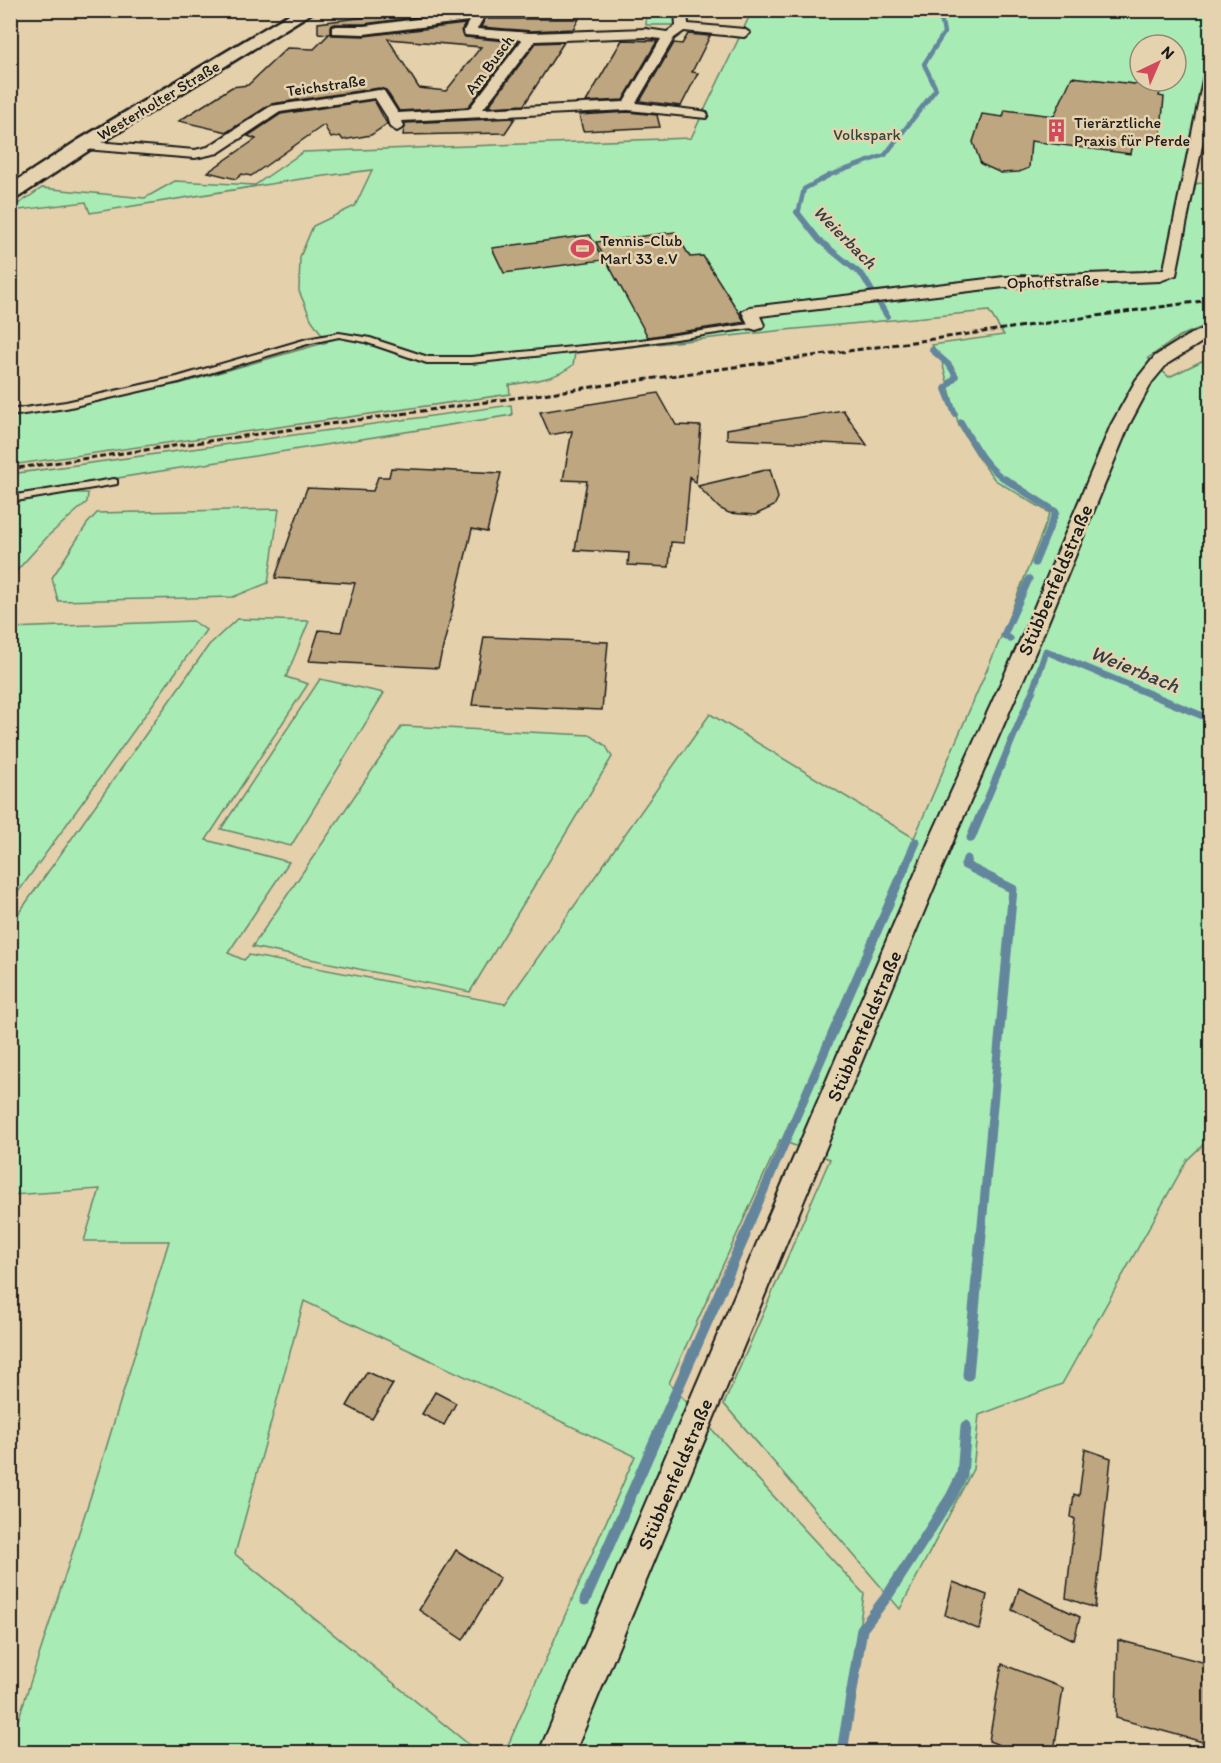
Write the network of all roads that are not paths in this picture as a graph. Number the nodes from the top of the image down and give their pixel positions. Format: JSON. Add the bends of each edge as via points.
{"nodes":[{"id":1,"x":308,"y":10,"type":"edge"},
{"id":2,"x":681,"y":10,"type":"edge"},
{"id":3,"x":479,"y":14,"type":"edge"},
{"id":4,"x":682,"y":27,"type":"junction"},
{"id":5,"x":336,"y":30,"type":"dead end"},
{"id":6,"x":744,"y":33,"type":"dead end"},
{"id":7,"x":669,"y":36,"type":"junction"},
{"id":8,"x":531,"y":37,"type":"junction"},
{"id":9,"x":1210,"y":75,"type":"edge"},
{"id":10,"x":628,"y":106,"type":"junction"},
{"id":11,"x":474,"y":112,"type":"junction"},
{"id":12,"x":701,"y":115,"type":"dead end"},
{"id":13,"x":84,"y":145,"type":"junction"},
{"id":14,"x":10,"y":194,"type":"edge"},
{"id":15,"x":756,"y":325,"type":"joint"},
{"id":16,"x":1210,"y":331,"type":"edge"},
{"id":17,"x":10,"y":413,"type":"edge"},
{"id":18,"x":114,"y":482,"type":"dead end"},
{"id":19,"x":10,"y":499,"type":"edge"},
{"id":20,"x":557,"y":1752,"type":"edge"}],
"edges":[{"from":1,"to":13,"type":"main road","name":"Westerholter Straße"},
{"from":2,"to":4,"type":"street"},
{"from":3,"to":5,"type":"street","via":[[364,30]]},
{"from":3,"to":8,"type":"street","name":"Am Busch","via":[[469,32]]},
{"from":4,"to":6,"type":"street"},
{"from":4,"to":7,"type":"street"},
{"from":7,"to":8,"type":"street","name":"Am Busch","via":[[646,33]]},
{"from":7,"to":10,"type":"street"},
{"from":8,"to":11,"type":"street","name":"Am Busch"},
{"from":9,"to":15,"type":"street","name":"Ophoffstraße","via":[[1171,272],[1144,277],[1004,282],[750,312]]},
{"from":10,"to":11,"type":"street","name":"Teichstraße"},
{"from":10,"to":12,"type":"street","name":"Teichstraße"},
{"from":11,"to":13,"type":"street","name":"Teichstraße","via":[[395,122],[379,94],[276,109],[213,150],[195,154]]},
{"from":13,"to":14,"type":"main road","name":"Westerholter Straße"},
{"from":15,"to":17,"type":"lane","via":[[471,360],[427,360],[339,335],[179,379],[66,405]]},
{"from":16,"to":20,"type":"street","name":"Stübbenfeldstraße","via":[[1161,360],[1144,380],[1120,425]]},
{"from":18,"to":19,"type":"lane"}]}
